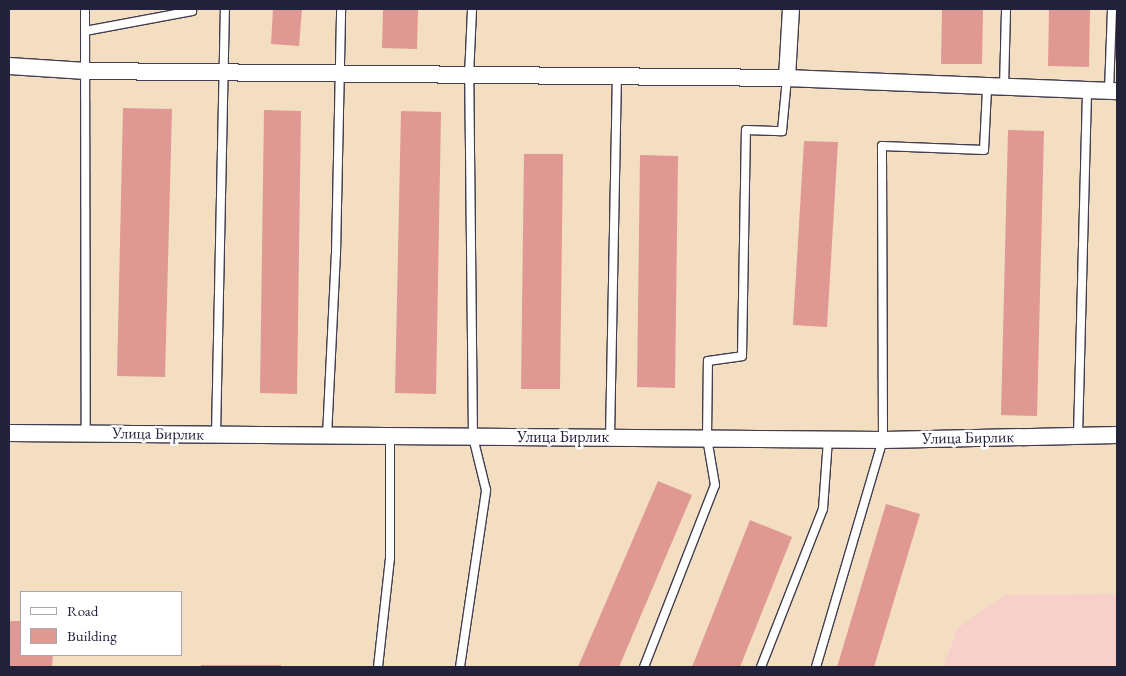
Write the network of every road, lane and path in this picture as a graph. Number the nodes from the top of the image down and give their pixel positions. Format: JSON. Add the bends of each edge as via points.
{"nodes":[{"id":1,"x":85,"y":9,"type":"edge"},
{"id":2,"x":192,"y":9,"type":"edge"},
{"id":3,"x":226,"y":9,"type":"edge"},
{"id":4,"x":341,"y":9,"type":"edge"},
{"id":5,"x":472,"y":9,"type":"edge"},
{"id":6,"x":791,"y":9,"type":"edge"},
{"id":7,"x":1006,"y":9,"type":"edge"},
{"id":8,"x":1112,"y":9,"type":"edge"},
{"id":9,"x":85,"y":31,"type":"junction"},
{"id":10,"x":9,"y":66,"type":"edge"},
{"id":11,"x":86,"y":71,"type":"junction"},
{"id":12,"x":223,"y":71,"type":"junction"},
{"id":13,"x":340,"y":73,"type":"junction"},
{"id":14,"x":470,"y":76,"type":"junction"},
{"id":15,"x":617,"y":77,"type":"junction"},
{"id":16,"x":787,"y":78,"type":"junction"},
{"id":17,"x":986,"y":88,"type":"junction"},
{"id":18,"x":1004,"y":88,"type":"junction"},
{"id":19,"x":1113,"y":91,"type":"edge"},
{"id":20,"x":1087,"y":92,"type":"junction"},
{"id":21,"x":9,"y":433,"type":"edge"},
{"id":22,"x":86,"y":433,"type":"junction"},
{"id":23,"x":216,"y":435,"type":"junction"},
{"id":24,"x":1117,"y":435,"type":"edge"},
{"id":25,"x":327,"y":436,"type":"junction"},
{"id":26,"x":390,"y":436,"type":"junction"},
{"id":27,"x":1078,"y":436,"type":"junction"},
{"id":28,"x":473,"y":437,"type":"junction"},
{"id":29,"x":610,"y":438,"type":"junction"},
{"id":30,"x":707,"y":438,"type":"junction"},
{"id":31,"x":828,"y":439,"type":"junction"},
{"id":32,"x":883,"y":440,"type":"junction"},
{"id":33,"x":378,"y":667,"type":"edge"},
{"id":34,"x":460,"y":667,"type":"edge"},
{"id":35,"x":644,"y":667,"type":"edge"},
{"id":36,"x":761,"y":667,"type":"edge"},
{"id":37,"x":816,"y":667,"type":"edge"}],
"edges":[{"from":1,"to":9,"type":"lane"},
{"from":2,"to":9,"type":"lane","via":[[192,12]]},
{"from":3,"to":12,"type":"lane"},
{"from":4,"to":13,"type":"lane"},
{"from":5,"to":14,"type":"lane"},
{"from":6,"to":16,"type":"street"},
{"from":7,"to":18,"type":"lane"},
{"from":8,"to":19,"type":"lane"},
{"from":9,"to":11,"type":"lane"},
{"from":10,"to":11,"type":"street"},
{"from":11,"to":12,"type":"street"},
{"from":11,"to":22,"type":"lane"},
{"from":12,"to":13,"type":"street"},
{"from":12,"to":23,"type":"lane"},
{"from":13,"to":14,"type":"street"},
{"from":13,"to":25,"type":"lane"},
{"from":14,"to":15,"type":"street"},
{"from":14,"to":28,"type":"lane"},
{"from":15,"to":16,"type":"street"},
{"from":15,"to":29,"type":"lane"},
{"from":16,"to":17,"type":"street"},
{"from":16,"to":30,"type":"lane","via":[[782,131],[746,130],[742,356],[708,361]]},
{"from":17,"to":18,"type":"street"},
{"from":17,"to":32,"type":"lane","via":[[984,150],[882,146]]},
{"from":18,"to":20,"type":"street"},
{"from":19,"to":20,"type":"street"},
{"from":20,"to":27,"type":"lane"},
{"from":21,"to":22,"type":"street","name":"Улица Бирлик"},
{"from":22,"to":23,"type":"street","name":"Улица Бирлик"},
{"from":23,"to":25,"type":"street","name":"Улица Бирлик"},
{"from":24,"to":27,"type":"street","name":"Улица Бирлик"},
{"from":25,"to":26,"type":"street","name":"Улица Бирлик"},
{"from":26,"to":28,"type":"street","name":"Улица Бирлик"},
{"from":26,"to":33,"type":"lane","via":[[390,558]]},
{"from":27,"to":32,"type":"street","name":"Улица Бирлик"},
{"from":28,"to":29,"type":"street","name":"Улица Бирлик"},
{"from":28,"to":34,"type":"lane","via":[[486,490]]},
{"from":29,"to":30,"type":"street","name":"Улица Бирлик"},
{"from":30,"to":31,"type":"street","name":"Улица Бирлик"},
{"from":30,"to":35,"type":"lane","via":[[715,485]]},
{"from":31,"to":32,"type":"street","name":"Улица Бирлик"},
{"from":31,"to":36,"type":"lane","via":[[823,509]]},
{"from":32,"to":37,"type":"lane"}]}
